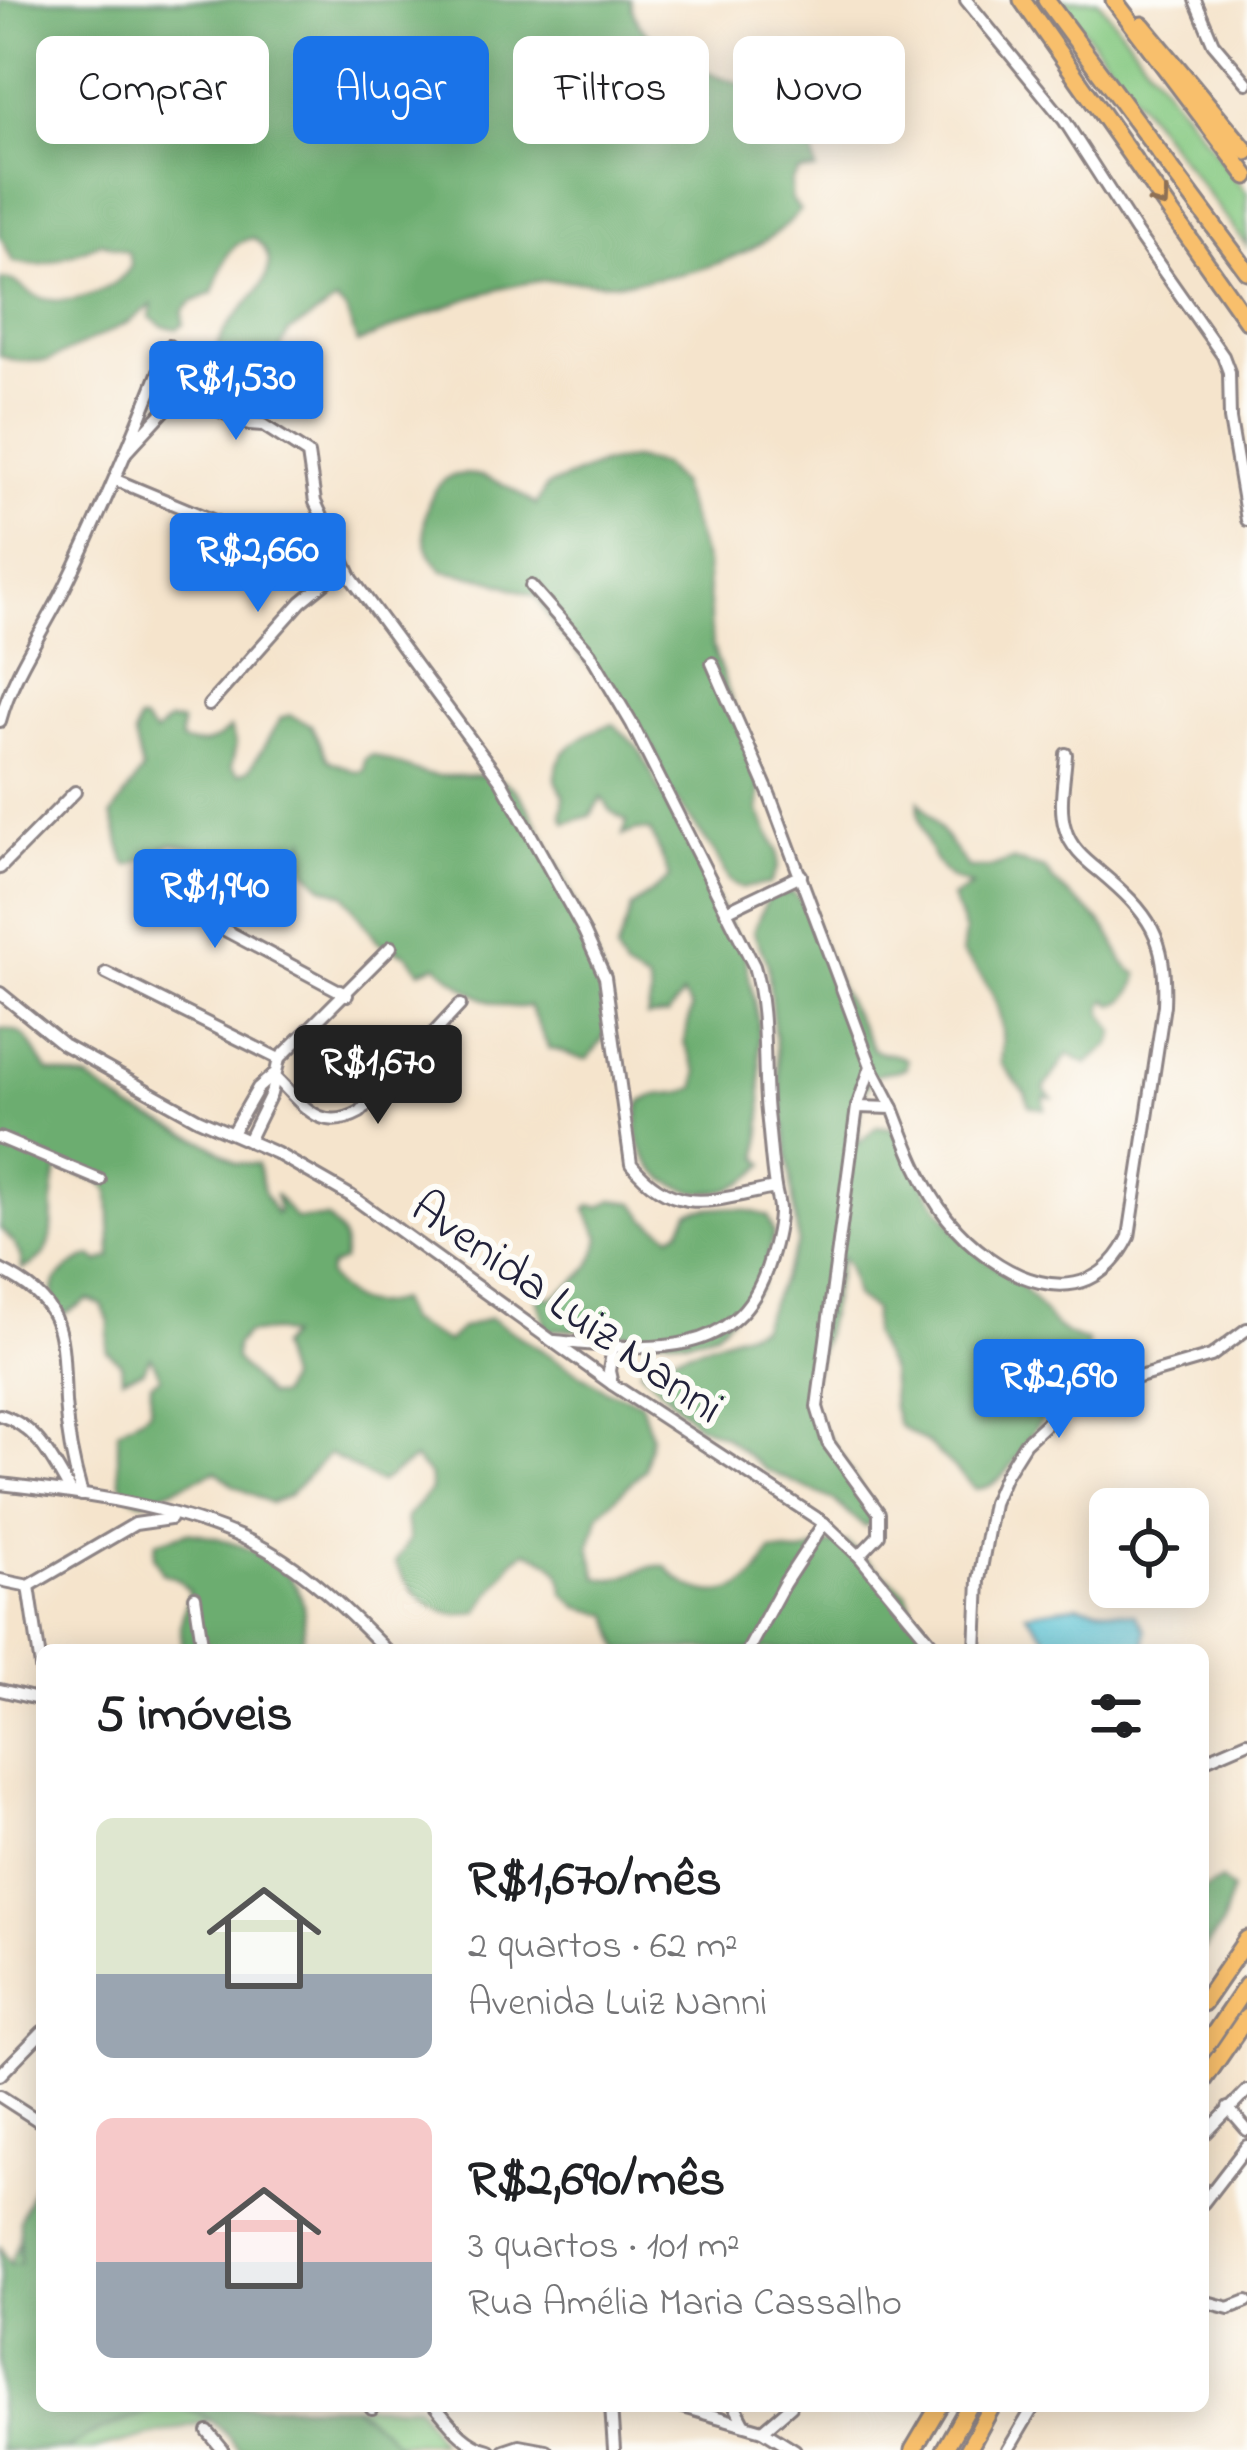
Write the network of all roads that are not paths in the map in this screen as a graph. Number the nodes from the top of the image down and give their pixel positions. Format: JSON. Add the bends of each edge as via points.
{"nodes":[{"id":1,"x":967,"y":0,"type":"edge"},
{"id":2,"x":1022,"y":0,"type":"edge"},
{"id":3,"x":1046,"y":0,"type":"edge"},
{"id":4,"x":1195,"y":0,"type":"edge"},
{"id":5,"x":1115,"y":2,"type":"edge"},
{"id":6,"x":1247,"y":83,"type":"edge"},
{"id":7,"x":1247,"y":152,"type":"edge"},
{"id":8,"x":1247,"y":176,"type":"edge"},
{"id":9,"x":1247,"y":271,"type":"edge"},
{"id":10,"x":1247,"y":322,"type":"edge"},
{"id":11,"x":169,"y":346,"type":"dead end"},
{"id":12,"x":128,"y":451,"type":"junction"},
{"id":13,"x":116,"y":480,"type":"junction"},
{"id":14,"x":1247,"y":520,"type":"edge"},
{"id":15,"x":278,"y":547,"type":"dead end"},
{"id":16,"x":345,"y":566,"type":"junction"},
{"id":17,"x":531,"y":586,"type":"dead end"},
{"id":18,"x":712,"y":663,"type":"dead end"},
{"id":19,"x":209,"y":705,"type":"dead end"},
{"id":20,"x":0,"y":721,"type":"edge"},
{"id":21,"x":1066,"y":754,"type":"dead end"},
{"id":22,"x":75,"y":793,"type":"dead end"},
{"id":23,"x":0,"y":868,"type":"edge"},
{"id":24,"x":203,"y":870,"type":"dead end"},
{"id":25,"x":801,"y":875,"type":"junction"},
{"id":26,"x":726,"y":911,"type":"junction"},
{"id":27,"x":391,"y":947,"type":"dead end"},
{"id":28,"x":106,"y":973,"type":"dead end"},
{"id":29,"x":0,"y":993,"type":"edge"},
{"id":30,"x":347,"y":995,"type":"junction"},
{"id":31,"x":460,"y":1005,"type":"dead end"},
{"id":32,"x":279,"y":1059,"type":"junction"},
{"id":33,"x":871,"y":1066,"type":"junction"},
{"id":34,"x":273,"y":1075,"type":"junction"},
{"id":35,"x":857,"y":1107,"type":"junction"},
{"id":36,"x":893,"y":1108,"type":"junction"},
{"id":37,"x":232,"y":1133,"type":"junction"},
{"id":38,"x":0,"y":1138,"type":"edge"},
{"id":39,"x":248,"y":1141,"type":"junction"},
{"id":40,"x":100,"y":1180,"type":"dead end"},
{"id":41,"x":775,"y":1188,"type":"junction"},
{"id":42,"x":0,"y":1270,"type":"edge"},
{"id":43,"x":1247,"y":1329,"type":"edge"},
{"id":44,"x":551,"y":1341,"type":"junction"},
{"id":45,"x":593,"y":1345,"type":"junction"},
{"id":46,"x":613,"y":1347,"type":"junction"},
{"id":47,"x":584,"y":1364,"type":"junction"},
{"id":48,"x":612,"y":1384,"type":"junction"},
{"id":49,"x":0,"y":1415,"type":"edge"},
{"id":50,"x":0,"y":1484,"type":"edge"},
{"id":51,"x":76,"y":1493,"type":"junction"},
{"id":52,"x":129,"y":1502,"type":"junction"},
{"id":53,"x":178,"y":1517,"type":"junction"},
{"id":54,"x":824,"y":1523,"type":"junction"},
{"id":55,"x":135,"y":1524,"type":"junction"},
{"id":56,"x":859,"y":1556,"type":"junction"},
{"id":57,"x":0,"y":1580,"type":"edge"},
{"id":58,"x":29,"y":1586,"type":"junction"},
{"id":59,"x":195,"y":1597,"type":"dead end"},
{"id":60,"x":38,"y":1644,"type":"edge"},
{"id":61,"x":202,"y":1644,"type":"edge"},
{"id":62,"x":380,"y":1644,"type":"edge"},
{"id":63,"x":751,"y":1644,"type":"edge"},
{"id":64,"x":932,"y":1644,"type":"edge"},
{"id":65,"x":976,"y":1644,"type":"edge"},
{"id":66,"x":0,"y":1690,"type":"edge"},
{"id":67,"x":36,"y":1699,"type":"edge"},
{"id":68,"x":1247,"y":1742,"type":"edge"},
{"id":69,"x":1209,"y":1758,"type":"edge"},
{"id":70,"x":1247,"y":1939,"type":"edge"},
{"id":71,"x":1247,"y":1985,"type":"edge"},
{"id":72,"x":1209,"y":1994,"type":"edge"},
{"id":73,"x":1247,"y":2017,"type":"edge"},
{"id":74,"x":36,"y":2038,"type":"edge"},
{"id":75,"x":1209,"y":2041,"type":"edge"},
{"id":76,"x":1209,"y":2071,"type":"edge"},
{"id":77,"x":0,"y":2075,"type":"edge"},
{"id":78,"x":1247,"y":2091,"type":"edge"},
{"id":79,"x":0,"y":2096,"type":"edge"},
{"id":80,"x":1228,"y":2108,"type":"junction"},
{"id":81,"x":36,"y":2119,"type":"edge"},
{"id":82,"x":1209,"y":2129,"type":"edge"},
{"id":83,"x":1247,"y":2130,"type":"edge"},
{"id":84,"x":1247,"y":2146,"type":"edge"},
{"id":85,"x":1209,"y":2195,"type":"edge"},
{"id":86,"x":1247,"y":2301,"type":"edge"},
{"id":87,"x":1209,"y":2303,"type":"edge"},
{"id":88,"x":440,"y":2412,"type":"edge"},
{"id":89,"x":611,"y":2412,"type":"edge"},
{"id":90,"x":702,"y":2412,"type":"edge"},
{"id":91,"x":738,"y":2412,"type":"edge"},
{"id":92,"x":784,"y":2412,"type":"edge"},
{"id":93,"x":935,"y":2412,"type":"edge"},
{"id":94,"x":966,"y":2412,"type":"edge"},
{"id":95,"x":989,"y":2412,"type":"edge"},
{"id":96,"x":1030,"y":2412,"type":"edge"},
{"id":97,"x":744,"y":2423,"type":"junction"},
{"id":98,"x":764,"y":2430,"type":"junction"},
{"id":99,"x":208,"y":2432,"type":"dead end"},
{"id":100,"x":223,"y":2450,"type":"edge"},
{"id":101,"x":489,"y":2450,"type":"edge"},
{"id":102,"x":504,"y":2450,"type":"edge"},
{"id":103,"x":546,"y":2450,"type":"edge"},
{"id":104,"x":614,"y":2450,"type":"edge"},
{"id":105,"x":795,"y":2450,"type":"edge"},
{"id":106,"x":913,"y":2450,"type":"edge"},
{"id":107,"x":944,"y":2450,"type":"edge"},
{"id":108,"x":971,"y":2450,"type":"edge"},
{"id":109,"x":1008,"y":2450,"type":"edge"}],
"edges":[{"from":1,"to":14,"type":"street","via":[[1064,120],[1223,356]]},
{"from":2,"to":10,"type":"highway","one_way":true},
{"from":3,"to":9,"type":"highway"},
{"from":4,"to":6,"type":"street","via":[[1213,43]]},
{"from":5,"to":7,"type":"highway","via":[[1148,30]]},
{"from":5,"to":8,"type":"highway"},
{"from":11,"to":12,"type":"street"},
{"from":12,"to":13,"type":"street"},
{"from":12,"to":16,"type":"street","via":[[177,397],[263,425],[304,450]]},
{"from":13,"to":15,"type":"street"},
{"from":13,"to":20,"type":"street"},
{"from":16,"to":19,"type":"street"},
{"from":16,"to":41,"type":"street","via":[[501,781],[584,931],[605,976],[631,1164],[662,1192],[688,1202]]},
{"from":17,"to":26,"type":"street","via":[[590,653]]},
{"from":18,"to":25,"type":"street"},
{"from":21,"to":36,"type":"street","via":[[1063,823],[1070,840],[1151,922],[1166,972],[1129,1237],[1117,1261],[1065,1287],[987,1255],[937,1204]]},
{"from":22,"to":23,"type":"street"},
{"from":24,"to":30,"type":"street","via":[[178,905]]},
{"from":25,"to":26,"type":"street"},
{"from":25,"to":33,"type":"street"},
{"from":26,"to":41,"type":"street","via":[[762,992]]},
{"from":27,"to":30,"type":"street"},
{"from":28,"to":32,"type":"street"},
{"from":29,"to":37,"type":"street","name":"Avenida Luiz Nanni","via":[[63,1044]]},
{"from":30,"to":32,"type":"street"},
{"from":31,"to":34,"type":"street","via":[[342,1122],[319,1119]]},
{"from":32,"to":34,"type":"street"},
{"from":33,"to":35,"type":"street"},
{"from":33,"to":36,"type":"street"},
{"from":34,"to":37,"type":"street"},
{"from":34,"to":39,"type":"street"},
{"from":35,"to":36,"type":"street"},
{"from":35,"to":56,"type":"street","via":[[817,1407],[828,1443],[878,1513],[879,1535]]},
{"from":37,"to":39,"type":"street","name":"Avenida Luiz Nanni"},
{"from":38,"to":40,"type":"street"},
{"from":39,"to":44,"type":"street","name":"Avenida Luiz Nanni","via":[[351,1196]]},
{"from":41,"to":46,"type":"street","via":[[776,1240],[749,1307],[726,1330],[694,1343]]},
{"from":42,"to":51,"type":"street","via":[[37,1291],[61,1329]]},
{"from":43,"to":65,"type":"street","via":[[1210,1356],[1077,1395],[1025,1443],[993,1503]]},
{"from":44,"to":45,"type":"street"},
{"from":44,"to":47,"type":"street","name":"Avenida Luiz Nanni"},
{"from":45,"to":46,"type":"street"},
{"from":45,"to":47,"type":"street"},
{"from":46,"to":48,"type":"street"},
{"from":47,"to":48,"type":"street","name":"Avenida Luiz Nanni"},
{"from":48,"to":54,"type":"street","name":"Avenida Luiz Nanni"},
{"from":49,"to":51,"type":"street","via":[[38,1438]]},
{"from":50,"to":51,"type":"street"},
{"from":51,"to":52,"type":"street"},
{"from":52,"to":53,"type":"street"},
{"from":52,"to":55,"type":"street"},
{"from":53,"to":55,"type":"street"},
{"from":53,"to":62,"type":"street","via":[[251,1542],[345,1608]]},
{"from":54,"to":56,"type":"street","name":"Avenida Luiz Nanni"},
{"from":54,"to":63,"type":"street"},
{"from":55,"to":58,"type":"street"},
{"from":56,"to":64,"type":"street","name":"Avenida Luiz Nanni"},
{"from":57,"to":58,"type":"street"},
{"from":58,"to":60,"type":"street"},
{"from":59,"to":61,"type":"street"},
{"from":66,"to":67,"type":"street"},
{"from":68,"to":69,"type":"street"},
{"from":70,"to":72,"type":"highway"},
{"from":71,"to":75,"type":"highway"},
{"from":73,"to":76,"type":"highway"},
{"from":74,"to":77,"type":"street"},
{"from":78,"to":80,"type":"street"},
{"from":79,"to":81,"type":"street"},
{"from":80,"to":82,"type":"street"},
{"from":80,"to":83,"type":"street"},
{"from":84,"to":85,"type":"street"},
{"from":86,"to":87,"type":"street","via":[[1229,2308]]},
{"from":88,"to":101,"type":"street"},
{"from":89,"to":104,"type":"street"},
{"from":90,"to":97,"type":"street"},
{"from":91,"to":97,"type":"street"},
{"from":92,"to":98,"type":"street"},
{"from":93,"to":106,"type":"highway"},
{"from":94,"to":107,"type":"highway"},
{"from":95,"to":108,"type":"highway"},
{"from":96,"to":109,"type":"street"},
{"from":97,"to":98,"type":"street"},
{"from":98,"to":105,"type":"street"},
{"from":99,"to":100,"type":"street"},
{"from":102,"to":103,"type":"street"}]}
